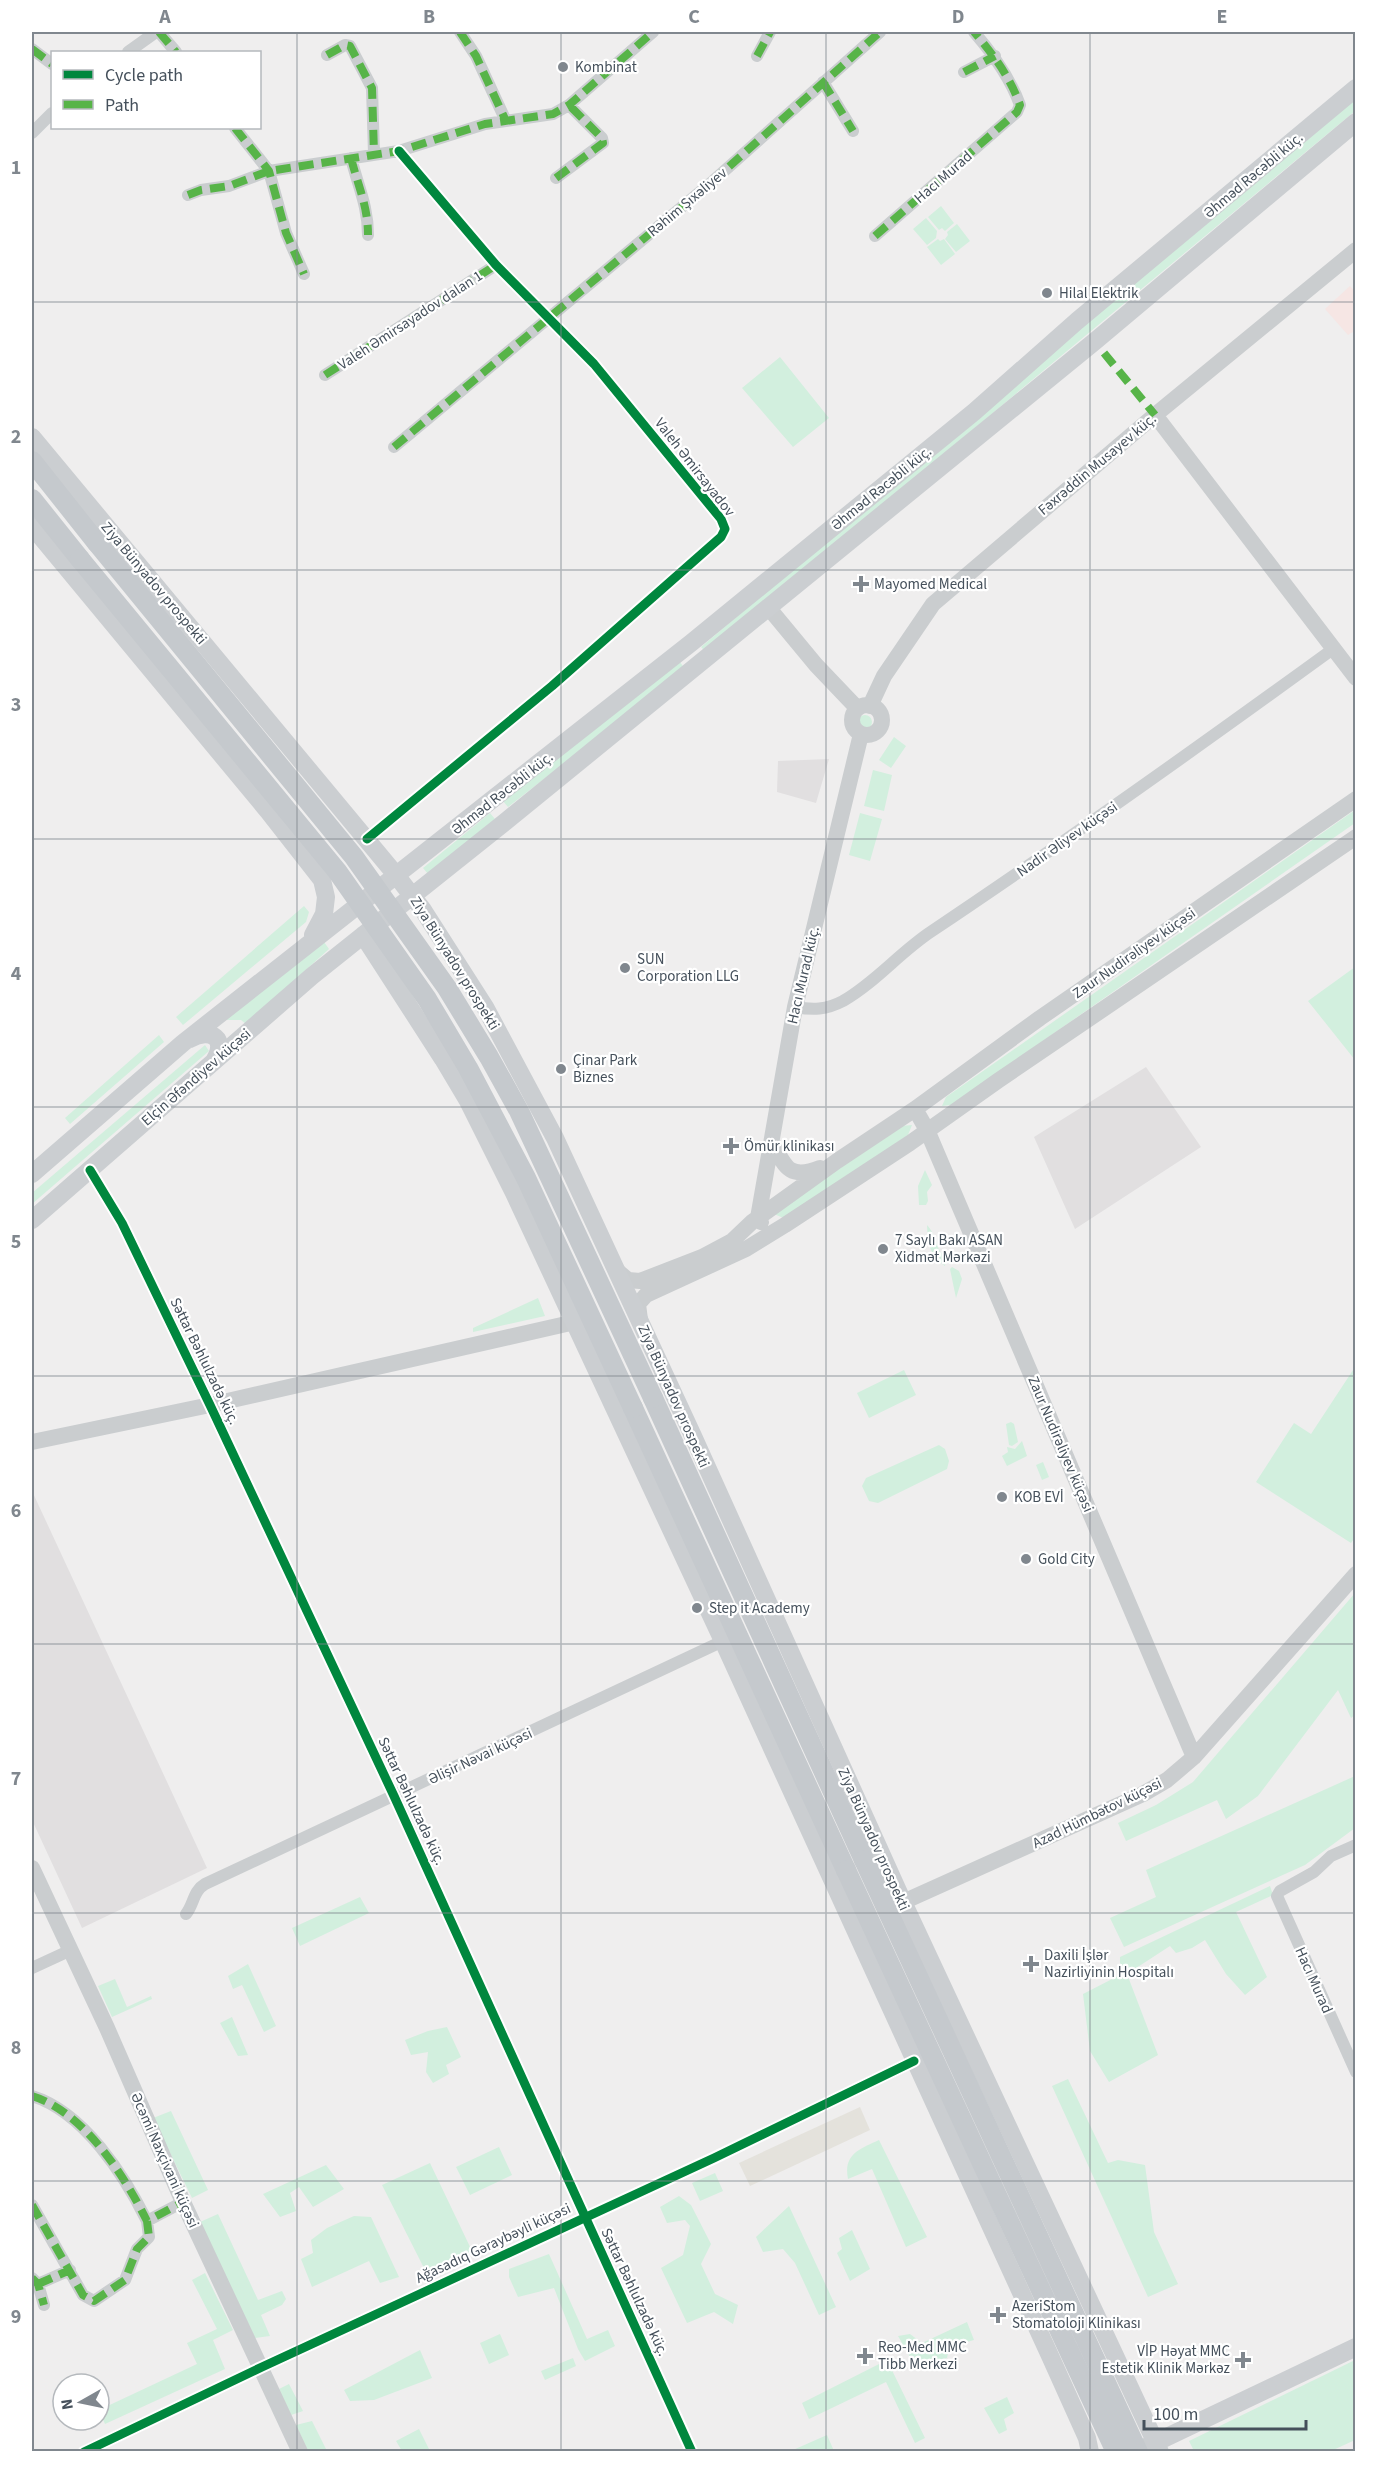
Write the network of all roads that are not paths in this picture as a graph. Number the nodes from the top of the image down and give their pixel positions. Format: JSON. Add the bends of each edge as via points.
{"nodes":[{"id":1,"x":158,"y":32,"type":"edge"},
{"id":2,"x":460,"y":32,"type":"edge"},
{"id":3,"x":653,"y":32,"type":"edge"},
{"id":4,"x":770,"y":32,"type":"edge"},
{"id":5,"x":880,"y":32,"type":"edge"},
{"id":6,"x":974,"y":32,"type":"edge"},
{"id":7,"x":32,"y":49,"type":"edge"},
{"id":8,"x":130,"y":51,"type":"edge"},
{"id":9,"x":175,"y":51,"type":"edge"},
{"id":10,"x":327,"y":55,"type":"dead end"},
{"id":11,"x":757,"y":56,"type":"dead end"},
{"id":12,"x":995,"y":56,"type":"junction"},
{"id":13,"x":51,"y":63,"type":"edge"},
{"id":14,"x":964,"y":72,"type":"dead end"},
{"id":15,"x":823,"y":82,"type":"junction"},
{"id":16,"x":1356,"y":88,"type":"edge"},
{"id":17,"x":569,"y":105,"type":"junction"},
{"id":18,"x":51,"y":114,"type":"edge"},
{"id":19,"x":505,"y":119,"type":"junction"},
{"id":20,"x":1356,"y":122,"type":"edge"},
{"id":21,"x":236,"y":129,"type":"edge"},
{"id":22,"x":853,"y":131,"type":"dead end"},
{"id":23,"x":32,"y":133,"type":"edge"},
{"id":24,"x":399,"y":151,"type":"junction"},
{"id":25,"x":374,"y":154,"type":"junction"},
{"id":26,"x":351,"y":158,"type":"junction"},
{"id":27,"x":269,"y":171,"type":"junction"},
{"id":28,"x":556,"y":177,"type":"dead end"},
{"id":29,"x":188,"y":195,"type":"dead end"},
{"id":30,"x":368,"y":235,"type":"dead end"},
{"id":31,"x":875,"y":236,"type":"dead end"},
{"id":32,"x":1356,"y":250,"type":"edge"},
{"id":33,"x":496,"y":265,"type":"junction"},
{"id":34,"x":304,"y":274,"type":"dead end"},
{"id":35,"x":549,"y":318,"type":"junction"},
{"id":36,"x":325,"y":375,"type":"dead end"},
{"id":37,"x":1155,"y":415,"type":"junction"},
{"id":38,"x":32,"y":437,"type":"edge"},
{"id":39,"x":394,"y":447,"type":"dead end"},
{"id":40,"x":34,"y":463,"type":"edge"},
{"id":41,"x":32,"y":499,"type":"edge"},
{"id":42,"x":32,"y":526,"type":"edge"},
{"id":43,"x":768,"y":607,"type":"junction"},
{"id":44,"x":691,"y":643,"type":"junction"},
{"id":45,"x":1333,"y":649,"type":"junction"},
{"id":46,"x":704,"y":660,"type":"junction"},
{"id":47,"x":1356,"y":678,"type":"edge"},
{"id":48,"x":864,"y":707,"type":"junction"},
{"id":49,"x":861,"y":734,"type":"junction"},
{"id":50,"x":309,"y":769,"type":"junction"},
{"id":51,"x":1356,"y":799,"type":"edge"},
{"id":52,"x":489,"y":803,"type":"junction"},
{"id":53,"x":268,"y":811,"type":"junction"},
{"id":54,"x":505,"y":822,"type":"junction"},
{"id":55,"x":1356,"y":837,"type":"edge"},
{"id":56,"x":367,"y":839,"type":"junction"},
{"id":57,"x":396,"y":875,"type":"junction"},
{"id":58,"x":412,"y":896,"type":"junction"},
{"id":59,"x":363,"y":935,"type":"junction"},
{"id":60,"x":297,"y":951,"type":"junction"},
{"id":61,"x":485,"y":1007,"type":"junction"},
{"id":62,"x":795,"y":1007,"type":"junction"},
{"id":63,"x":183,"y":1043,"type":"junction"},
{"id":64,"x":438,"y":1050,"type":"junction"},
{"id":65,"x":214,"y":1061,"type":"junction"},
{"id":66,"x":915,"y":1109,"type":"junction"},
{"id":67,"x":927,"y":1130,"type":"junction"},
{"id":68,"x":772,"y":1142,"type":"junction"},
{"id":69,"x":837,"y":1161,"type":"junction"},
{"id":70,"x":90,"y":1170,"type":"junction"},
{"id":71,"x":32,"y":1174,"type":"edge"},
{"id":72,"x":758,"y":1218,"type":"junction"},
{"id":73,"x":32,"y":1220,"type":"edge"},
{"id":74,"x":785,"y":1225,"type":"junction"},
{"id":75,"x":616,"y":1270,"type":"junction"},
{"id":76,"x":640,"y":1320,"type":"junction"},
{"id":77,"x":575,"y":1322,"type":"junction"},
{"id":78,"x":210,"y":1405,"type":"junction"},
{"id":79,"x":32,"y":1442,"type":"edge"},
{"id":80,"x":675,"y":1444,"type":"junction"},
{"id":81,"x":653,"y":1452,"type":"junction"},
{"id":82,"x":1356,"y":1574,"type":"edge"},
{"id":83,"x":775,"y":1620,"type":"junction"},
{"id":84,"x":723,"y":1641,"type":"junction"},
{"id":85,"x":815,"y":1751,"type":"junction"},
{"id":86,"x":1194,"y":1757,"type":"junction"},
{"id":87,"x":796,"y":1760,"type":"junction"},
{"id":88,"x":394,"y":1796,"type":"junction"},
{"id":89,"x":1356,"y":1845,"type":"edge"},
{"id":90,"x":32,"y":1868,"type":"edge"},
{"id":91,"x":903,"y":1902,"type":"junction"},
{"id":92,"x":186,"y":1914,"type":"dead end"},
{"id":93,"x":71,"y":1950,"type":"junction"},
{"id":94,"x":32,"y":1968,"type":"edge"},
{"id":95,"x":915,"y":2061,"type":"junction"},
{"id":96,"x":1356,"y":2072,"type":"edge"},
{"id":97,"x":32,"y":2096,"type":"edge"},
{"id":98,"x":183,"y":2202,"type":"junction"},
{"id":99,"x":32,"y":2205,"type":"edge"},
{"id":100,"x":584,"y":2218,"type":"junction"},
{"id":101,"x":147,"y":2221,"type":"junction"},
{"id":102,"x":70,"y":2270,"type":"junction"},
{"id":103,"x":35,"y":2281,"type":"edge"},
{"id":104,"x":44,"y":2305,"type":"dead end"},
{"id":105,"x":1100,"y":2327,"type":"junction"},
{"id":106,"x":1356,"y":2347,"type":"edge"},
{"id":107,"x":1051,"y":2358,"type":"junction"},
{"id":108,"x":262,"y":2367,"type":"junction"},
{"id":109,"x":1158,"y":2447,"type":"edge"},
{"id":110,"x":84,"y":2451,"type":"edge"},
{"id":111,"x":300,"y":2451,"type":"edge"},
{"id":112,"x":692,"y":2451,"type":"edge"},
{"id":113,"x":1090,"y":2451,"type":"edge"},
{"id":114,"x":1116,"y":2451,"type":"edge"},
{"id":115,"x":1138,"y":2451,"type":"edge"}],
"edges":[{"from":1,"to":8,"type":"street"},
{"from":1,"to":9,"type":"street"},
{"from":2,"to":19,"type":"street","via":[[476,56]]},
{"from":3,"to":17,"type":"street"},
{"from":4,"to":11,"type":"street"},
{"from":5,"to":15,"type":"street","name":"Rəhim Şıxəliyev"},
{"from":6,"to":12,"type":"street"},
{"from":7,"to":13,"type":"street"},
{"from":10,"to":25,"type":"street","via":[[350,46],[369,81]]},
{"from":12,"to":14,"type":"street"},
{"from":12,"to":31,"type":"street","name":"Hacı Murad","via":[[1020,105],[1011,118]]},
{"from":15,"to":22,"type":"street"},
{"from":15,"to":35,"type":"street","name":"Rəhim Şıxəliyev","via":[[713,181]]},
{"from":16,"to":44,"type":"main road","name":"Əhməd Rəcəbli küç.","via":[[974,412]]},
{"from":17,"to":19,"type":"street","via":[[553,114]]},
{"from":17,"to":28,"type":"street","via":[[603,143]]},
{"from":18,"to":23,"type":"street"},
{"from":19,"to":24,"type":"street"},
{"from":20,"to":43,"type":"main road","name":"Əhməd Rəcəbli küç.","via":[[1094,342]]},
{"from":21,"to":27,"type":"street"},
{"from":24,"to":25,"type":"street"},
{"from":24,"to":33,"type":"street","name":"Valeh Əmirsayadov"},
{"from":25,"to":26,"type":"street"},
{"from":26,"to":27,"type":"street"},
{"from":26,"to":30,"type":"street","via":[[366,204]]},
{"from":27,"to":29,"type":"street","via":[[229,186]]},
{"from":27,"to":34,"type":"street","via":[[286,233]]},
{"from":32,"to":37,"type":"street","name":"Fəxrəddin Musayev küç."},
{"from":33,"to":35,"type":"street","name":"Valeh Əmirsayadov"},
{"from":33,"to":36,"type":"street","name":"Valeh Əmirsayadov dalan 1"},
{"from":35,"to":39,"type":"street","name":"Rəhim Şıxəliyev"},
{"from":35,"to":56,"type":"street","name":"Valeh Əmirsayadov","via":[[594,364],[725,530],[552,686]]},
{"from":37,"to":45,"type":"street"},
{"from":37,"to":48,"type":"street","name":"Fəxrəddin Musayev küç.","via":[[933,604]]},
{"from":38,"to":50,"type":"main road","name":"Ziya Bünyadov prospekti"},
{"from":40,"to":80,"type":"main road","name":"Ziya Bünyadov prospekti","bridge":true,"via":[[354,857],[447,988],[519,1111]]},
{"from":41,"to":81,"type":"main road","bridge":true,"via":[[337,871],[427,999],[526,1178]]},
{"from":42,"to":53,"type":"main road"},
{"from":43,"to":46,"type":"main road","name":"Əhməd Rəcəbli küç."},
{"from":43,"to":48,"type":"street","via":[[816,665]]},
{"from":44,"to":46,"type":"main road"},
{"from":44,"to":52,"type":"main road","name":"Əhməd Rəcəbli küç."},
{"from":45,"to":47,"type":"street"},
{"from":45,"to":62,"type":"street","name":"Nadir Əliyev küçəsi","via":[[915,942],[843,1001],[824,1009]]},
{"from":46,"to":54,"type":"main road","name":"Əhməd Rəcəbli küç."},
{"from":48,"to":49,"type":"street","via":[[852,722]]},
{"from":48,"to":49,"type":"street","via":[[879,712],[880,726],[870,735]]},
{"from":49,"to":62,"type":"street","name":"Hacı Murad küç."},
{"from":50,"to":53,"type":"main road","via":[[320,798],[312,814],[291,822]]},
{"from":50,"to":56,"type":"main road","name":"Ziya Bünyadov prospekti"},
{"from":51,"to":66,"type":"street","name":"Zaur Nudirəliyev küçəsi"},
{"from":52,"to":54,"type":"main road"},
{"from":52,"to":57,"type":"main road","name":"Əhməd Rəcəbli küç."},
{"from":53,"to":60,"type":"main road","via":[[322,880],[326,897],[318,928]]},
{"from":54,"to":58,"type":"main road","name":"Əhməd Rəcəbli küç."},
{"from":55,"to":67,"type":"street","name":"Zaur Nudirəliyev küçəsi"},
{"from":56,"to":57,"type":"main road","name":"Ziya Bünyadov prospekti"},
{"from":57,"to":58,"type":"main road","name":"Ziya Bünyadov prospekti"},
{"from":57,"to":60,"type":"main road","name":"Əhməd Rəcəbli küç."},
{"from":58,"to":59,"type":"main road","name":"Əhməd Rəcəbli küç."},
{"from":58,"to":61,"type":"main road","name":"Ziya Bünyadov prospekti"},
{"from":59,"to":64,"type":"main road"},
{"from":59,"to":65,"type":"main road","name":"Elçin Əfəndiyev küçəsi"},
{"from":60,"to":63,"type":"main road"},
{"from":61,"to":64,"type":"main road","via":[[465,993],[441,999],[432,1012],[431,1022]]},
{"from":61,"to":75,"type":"main road","name":"Ziya Bünyadov prospekti","via":[[537,1102]]},
{"from":62,"to":68,"type":"street","name":"Hacı Murad küç."},
{"from":63,"to":65,"type":"main road","via":[[198,1034],[213,1036],[220,1045]]},
{"from":63,"to":71,"type":"main road"},
{"from":64,"to":77,"type":"main road","via":[[500,1163]]},
{"from":65,"to":70,"type":"main road","name":"Elçin Əfəndiyev küçəsi"},
{"from":66,"to":67,"type":"street","name":"Zaur Nudirəliyev küçəsi"},
{"from":66,"to":69,"type":"street","name":"Zaur Nudirəliyev küçəsi"},
{"from":67,"to":74,"type":"street","name":"Zaur Nudirəliyev küçəsi"},
{"from":67,"to":86,"type":"street","name":"Zaur Nudirəliyev küçəsi"},
{"from":68,"to":69,"type":"street","via":[[786,1167],[796,1173]]},
{"from":68,"to":72,"type":"street","name":"Hacı Murad küç."},
{"from":69,"to":72,"type":"street","name":"Zaur Nudirəliyev küçəsi"},
{"from":70,"to":73,"type":"main road","name":"Elçin Əfəndiyev küçəsi"},
{"from":70,"to":78,"type":"street","name":"Səttar Bəhlulzadə küç.","via":[[122,1223]]},
{"from":72,"to":74,"type":"street","via":[[770,1228]]},
{"from":72,"to":75,"type":"street","name":"Zaur Nudirəliyev küçəsi","via":[[717,1250],[649,1278],[634,1282]]},
{"from":74,"to":76,"type":"street","name":"Zaur Nudirəliyev küçəsi","via":[[746,1250],[646,1295],[638,1304]]},
{"from":75,"to":76,"type":"main road","name":"Ziya Bünyadov prospekti"},
{"from":76,"to":83,"type":"main road","name":"Ziya Bünyadov prospekti"},
{"from":77,"to":78,"type":"street"},
{"from":77,"to":84,"type":"main road"},
{"from":78,"to":79,"type":"street"},
{"from":78,"to":88,"type":"street","name":"Səttar Bəhlulzadə küç."},
{"from":80,"to":83,"type":"main road"},
{"from":80,"to":85,"type":"main road","name":"Ziya Bünyadov prospekti"},
{"from":81,"to":84,"type":"main road"},
{"from":81,"to":87,"type":"main road"},
{"from":82,"to":86,"type":"street","name":"Azad Hümbətov küçəsi"},
{"from":83,"to":85,"type":"main road"},
{"from":83,"to":91,"type":"main road","name":"Ziya Bünyadov prospekti"},
{"from":84,"to":87,"type":"main road"},
{"from":84,"to":88,"type":"street","name":"Əlişir Nəvai küçəsi"},
{"from":84,"to":95,"type":"main road"},
{"from":85,"to":115,"type":"main road","name":"Ziya Bünyadov prospekti","bridge":true},
{"from":86,"to":91,"type":"street","name":"Azad Hümbətov küçəsi","via":[[1143,1794]]},
{"from":87,"to":114,"type":"main road","bridge":true},
{"from":88,"to":92,"type":"street","name":"Əlişir Nəvai küçəsi","via":[[204,1884],[196,1891]]},
{"from":88,"to":100,"type":"street","name":"Səttar Bəhlulzadə küç."},
{"from":89,"to":96,"type":"street","name":"Hacı Murad","via":[[1331,1856],[1314,1872],[1278,1894]]},
{"from":90,"to":93,"type":"street","name":"Əcəmi Naxçivani küçəsi"},
{"from":91,"to":105,"type":"main road","name":"Ziya Bünyadov prospekti"},
{"from":93,"to":94,"type":"street"},
{"from":93,"to":98,"type":"street","name":"Əcəmi Naxçivani küçəsi"},
{"from":95,"to":100,"type":"street","name":"Ağasadıq Gəraybəyli küçəsi"},
{"from":95,"to":107,"type":"main road"},
{"from":97,"to":101,"type":"street","via":[[70,2118],[102,2150],[130,2188]]},
{"from":98,"to":101,"type":"street"},
{"from":98,"to":108,"type":"street","name":"Əcəmi Naxçivani küçəsi"},
{"from":99,"to":102,"type":"street"},
{"from":100,"to":108,"type":"street","name":"Ağasadıq Gəraybəyli küçəsi"},
{"from":100,"to":112,"type":"street","name":"Səttar Bəhlulzadə küç."},
{"from":101,"to":102,"type":"street","via":[[148,2237],[137,2249],[125,2280],[94,2301],[83,2295]]},
{"from":102,"to":103,"type":"street"},
{"from":103,"to":104,"type":"street"},
{"from":105,"to":107,"type":"main road","via":[[1105,2362],[1093,2372],[1076,2375]]},
{"from":105,"to":109,"type":"main road","name":"Ziya Bünyadov prospekti"},
{"from":106,"to":109,"type":"main road"},
{"from":107,"to":113,"type":"main road"},
{"from":108,"to":110,"type":"street","name":"Ağasadıq Gəraybəyli küçəsi"},
{"from":108,"to":111,"type":"street","name":"Əcəmi Naxçivani küçəsi"},
{"from":109,"to":115,"type":"main road"}]}
